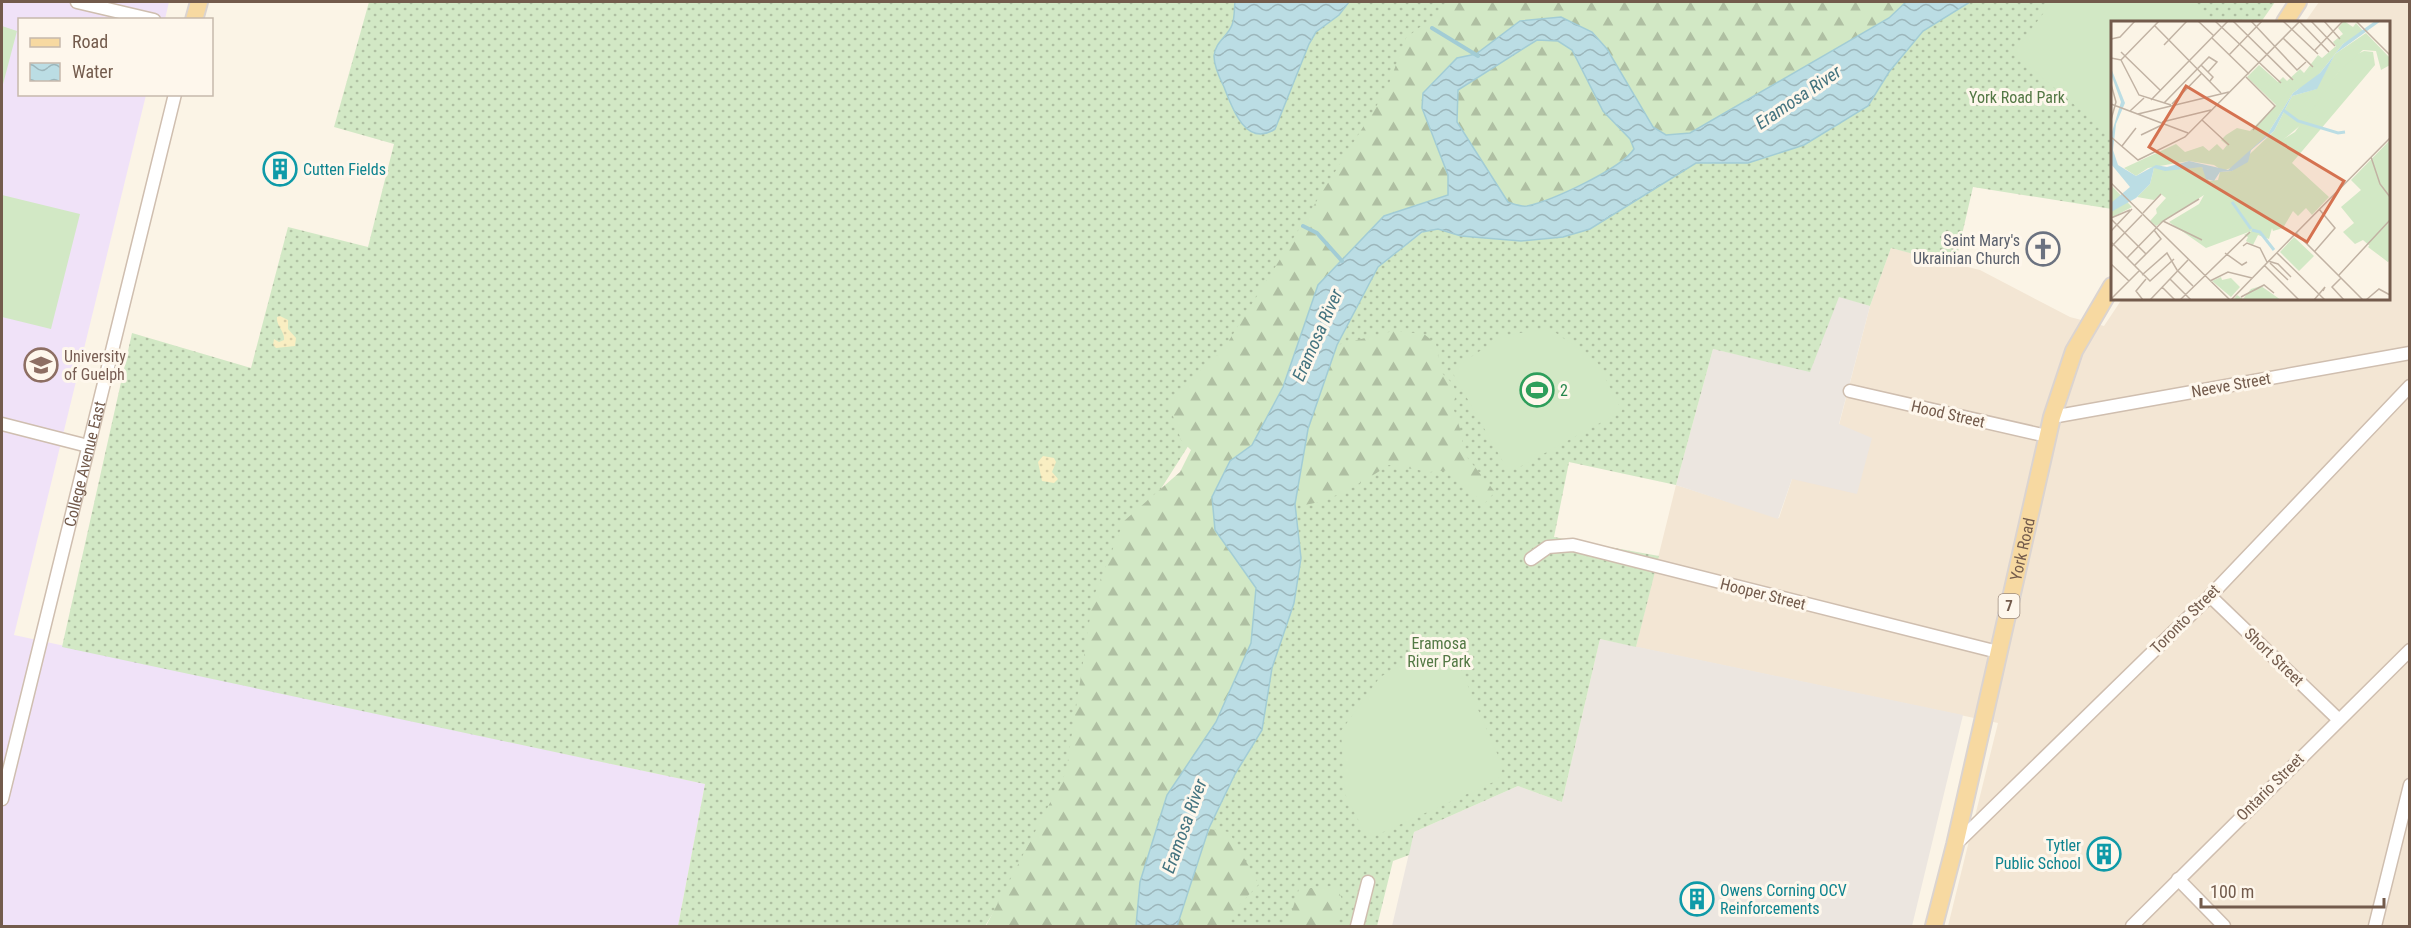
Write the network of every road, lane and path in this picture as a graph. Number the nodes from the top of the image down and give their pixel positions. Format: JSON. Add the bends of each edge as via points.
{"nodes":[{"id":1,"x":77,"y":2,"type":"edge"},
{"id":2,"x":199,"y":2,"type":"edge"},
{"id":3,"x":2298,"y":2,"type":"edge"},
{"id":4,"x":145,"y":18,"type":"edge"},
{"id":5,"x":195,"y":18,"type":"edge"},
{"id":6,"x":2286,"y":21,"type":"edge"},
{"id":7,"x":175,"y":96,"type":"edge"},
{"id":8,"x":2111,"y":288,"type":"edge"},
{"id":9,"x":2409,"y":342,"type":"edge"},
{"id":10,"x":2405,"y":353,"type":"edge"},
{"id":11,"x":2409,"y":386,"type":"edge"},
{"id":12,"x":1850,"y":391,"type":"dead end"},
{"id":13,"x":2052,"y":417,"type":"junction"},
{"id":14,"x":2,"y":423,"type":"edge"},
{"id":15,"x":2047,"y":436,"type":"junction"},
{"id":16,"x":88,"y":446,"type":"junction"},
{"id":17,"x":1531,"y":559,"type":"dead end"},
{"id":18,"x":2210,"y":596,"type":"junction"},
{"id":19,"x":2409,"y":650,"type":"edge"},
{"id":20,"x":1998,"y":652,"type":"junction"},
{"id":21,"x":2338,"y":719,"type":"junction"},
{"id":22,"x":2409,"y":784,"type":"edge"},
{"id":23,"x":2,"y":799,"type":"edge"},
{"id":24,"x":1955,"y":845,"type":"junction"},
{"id":25,"x":2178,"y":879,"type":"junction"},
{"id":26,"x":1368,"y":882,"type":"dead end"},
{"id":27,"x":1357,"y":927,"type":"edge"},
{"id":28,"x":1934,"y":927,"type":"edge"},
{"id":29,"x":2132,"y":927,"type":"edge"},
{"id":30,"x":2224,"y":927,"type":"edge"},
{"id":31,"x":2375,"y":927,"type":"edge"}],
"edges":[{"from":1,"to":4,"type":"street"},
{"from":2,"to":5,"type":"main road"},
{"from":3,"to":6,"type":"main road"},
{"from":7,"to":16,"type":"street","name":"College Avenue East"},
{"from":8,"to":13,"type":"main road","name":"York Road","number":"7","via":[[2074,351]]},
{"from":9,"to":10,"type":"street"},
{"from":10,"to":13,"type":"street","name":"Neeve Street"},
{"from":11,"to":18,"type":"street","name":"Toronto Street"},
{"from":12,"to":15,"type":"street","name":"Hood Street"},
{"from":13,"to":15,"type":"main road","name":"York Road","number":"7"},
{"from":14,"to":16,"type":"street"},
{"from":15,"to":20,"type":"main road","name":"York Road","number":"7"},
{"from":16,"to":23,"type":"street","name":"College Avenue East"},
{"from":17,"to":20,"type":"street","name":"Hooper Street","via":[[1548,547],[1573,545]]},
{"from":18,"to":21,"type":"street","name":"Short Street"},
{"from":18,"to":24,"type":"street","name":"Toronto Street"},
{"from":19,"to":21,"type":"street","name":"Ontario Street"},
{"from":20,"to":24,"type":"main road","name":"York Road","number":"7"},
{"from":21,"to":25,"type":"street","name":"Ontario Street"},
{"from":22,"to":31,"type":"street"},
{"from":24,"to":28,"type":"main road","name":"York Road","number":"7"},
{"from":25,"to":29,"type":"street","name":"Ontario Street"},
{"from":25,"to":30,"type":"street"},
{"from":26,"to":27,"type":"street"}]}
